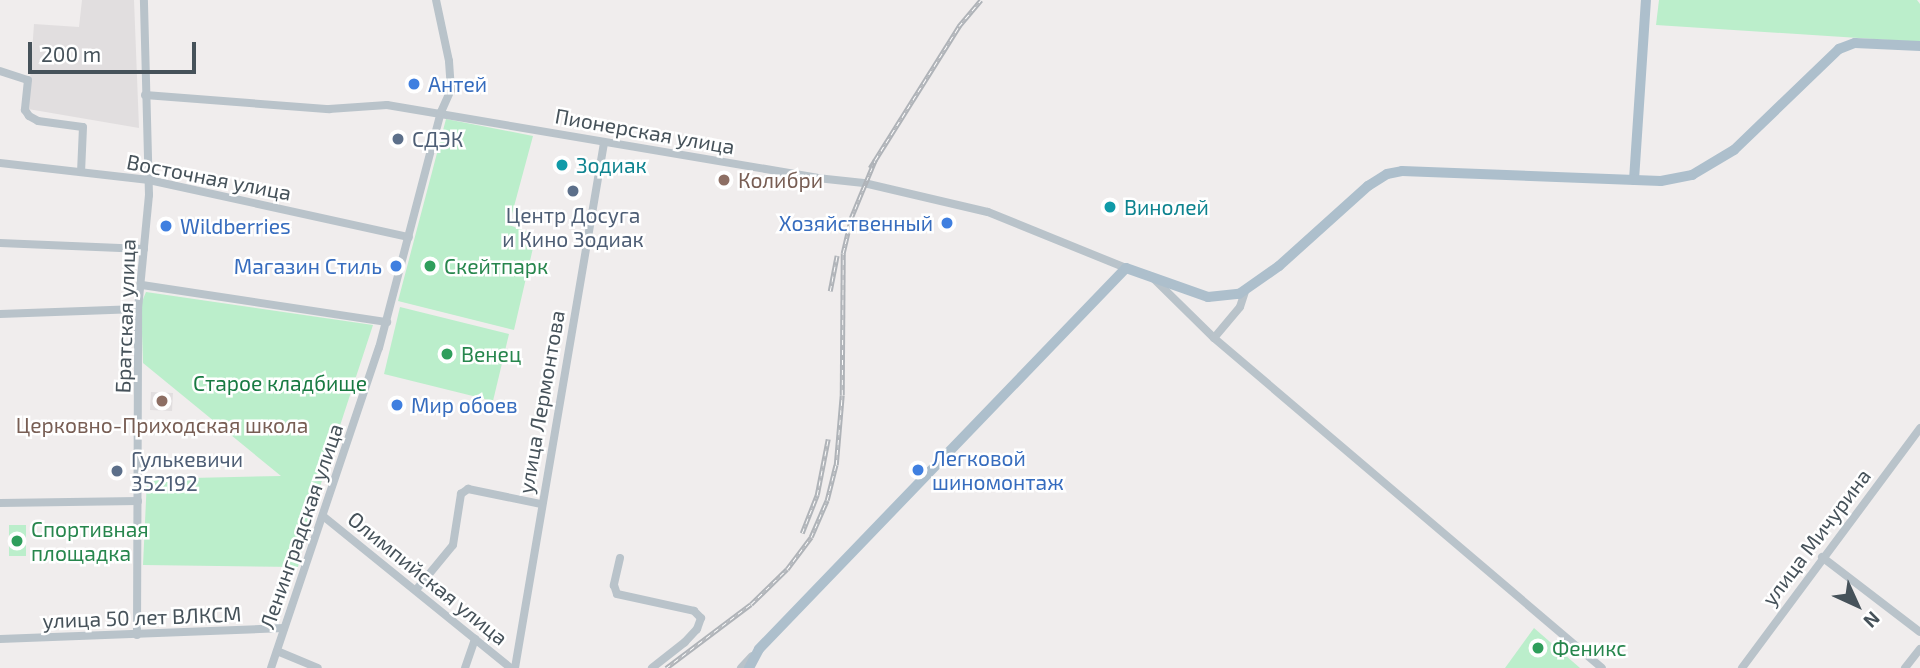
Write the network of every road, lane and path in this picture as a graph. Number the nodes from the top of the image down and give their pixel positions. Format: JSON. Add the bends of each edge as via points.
{"nodes":[{"id":1,"x":144,"y":0,"type":"edge"},
{"id":2,"x":436,"y":0,"type":"edge"},
{"id":3,"x":1647,"y":0,"type":"edge"},
{"id":4,"x":1920,"y":46,"type":"edge"},
{"id":5,"x":0,"y":71,"type":"edge"},
{"id":6,"x":145,"y":95,"type":"junction"},
{"id":7,"x":441,"y":112,"type":"junction"},
{"id":8,"x":604,"y":143,"type":"junction"},
{"id":9,"x":0,"y":163,"type":"edge"},
{"id":10,"x":81,"y":172,"type":"junction"},
{"id":11,"x":149,"y":180,"type":"junction"},
{"id":12,"x":1634,"y":180,"type":"junction"},
{"id":13,"x":409,"y":237,"type":"junction"},
{"id":14,"x":0,"y":243,"type":"edge"},
{"id":15,"x":144,"y":248,"type":"junction"},
{"id":16,"x":1126,"y":268,"type":"junction"},
{"id":17,"x":1154,"y":279,"type":"junction"},
{"id":18,"x":142,"y":285,"type":"junction"},
{"id":19,"x":1245,"y":292,"type":"junction"},
{"id":20,"x":138,"y":309,"type":"junction"},
{"id":21,"x":0,"y":314,"type":"edge"},
{"id":22,"x":387,"y":322,"type":"junction"},
{"id":23,"x":1214,"y":338,"type":"junction"},
{"id":24,"x":1920,"y":428,"type":"edge"},
{"id":25,"x":138,"y":500,"type":"junction"},
{"id":26,"x":0,"y":503,"type":"edge"},
{"id":27,"x":541,"y":504,"type":"junction"},
{"id":28,"x":323,"y":516,"type":"junction"},
{"id":29,"x":1822,"y":557,"type":"junction"},
{"id":30,"x":620,"y":558,"type":"dead end"},
{"id":31,"x":416,"y":590,"type":"junction"},
{"id":32,"x":285,"y":628,"type":"junction"},
{"id":33,"x":1920,"y":632,"type":"edge"},
{"id":34,"x":137,"y":635,"type":"junction"},
{"id":35,"x":0,"y":639,"type":"edge"},
{"id":36,"x":475,"y":639,"type":"junction"},
{"id":37,"x":759,"y":649,"type":"junction"},
{"id":38,"x":1920,"y":649,"type":"edge"},
{"id":39,"x":277,"y":651,"type":"junction"},
{"id":40,"x":271,"y":668,"type":"edge"},
{"id":41,"x":318,"y":668,"type":"edge"},
{"id":42,"x":464,"y":668,"type":"edge"},
{"id":43,"x":513,"y":668,"type":"edge"},
{"id":44,"x":652,"y":668,"type":"edge"},
{"id":45,"x":741,"y":668,"type":"edge"},
{"id":46,"x":749,"y":668,"type":"edge"},
{"id":47,"x":1602,"y":668,"type":"edge"},
{"id":48,"x":1742,"y":668,"type":"edge"},
{"id":49,"x":1905,"y":668,"type":"edge"}],
"edges":[{"from":1,"to":6,"type":"street","name":"Братская улица"},
{"from":2,"to":7,"type":"street","name":"Ленинградская улица","via":[[452,78]]},
{"from":3,"to":12,"type":"main road"},
{"from":4,"to":12,"type":"main road","via":[[1855,43],[1839,49],[1712,166],[1675,180]]},
{"from":5,"to":10,"type":"street","via":[[29,80],[25,110],[29,116],[83,127]]},
{"from":6,"to":7,"type":"street","name":"Пионерская улица","via":[[329,109],[387,105]]},
{"from":6,"to":11,"type":"street","name":"Братская улица"},
{"from":7,"to":8,"type":"street","name":"Пионерская улица"},
{"from":7,"to":13,"type":"street","name":"Ленинградская улица"},
{"from":8,"to":16,"type":"street","name":"Пионерская улица","via":[[933,197],[988,212]]},
{"from":8,"to":27,"type":"street","name":"улица Лермонтова"},
{"from":9,"to":10,"type":"street","name":"Восточная улица"},
{"from":10,"to":11,"type":"street","name":"Восточная улица"},
{"from":11,"to":13,"type":"street","name":"Восточная улица"},
{"from":11,"to":15,"type":"street","name":"Братская улица"},
{"from":12,"to":19,"type":"main road","via":[[1427,171],[1387,174]]},
{"from":13,"to":22,"type":"street","name":"Ленинградская улица"},
{"from":14,"to":15,"type":"street"},
{"from":15,"to":18,"type":"street","name":"Братская улица"},
{"from":16,"to":17,"type":"main road"},
{"from":16,"to":37,"type":"main road"},
{"from":17,"to":19,"type":"main road","via":[[1209,297]]},
{"from":17,"to":23,"type":"street"},
{"from":18,"to":20,"type":"street","name":"Братская улица"},
{"from":18,"to":22,"type":"street"},
{"from":19,"to":23,"type":"street","via":[[1240,307]]},
{"from":20,"to":21,"type":"street"},
{"from":20,"to":25,"type":"street","name":"Братская улица"},
{"from":22,"to":28,"type":"street","name":"Ленинградская улица"},
{"from":23,"to":47,"type":"street"},
{"from":24,"to":29,"type":"street","name":"улица Мичурина"},
{"from":25,"to":26,"type":"street"},
{"from":25,"to":34,"type":"street","name":"Братская улица"},
{"from":27,"to":31,"type":"street","via":[[468,489],[461,494],[453,545]]},
{"from":27,"to":43,"type":"street","name":"улица Лермонтова"},
{"from":28,"to":31,"type":"street","name":"Олимпийская улица"},
{"from":28,"to":32,"type":"street","name":"Ленинградская улица"},
{"from":29,"to":33,"type":"street"},
{"from":29,"to":48,"type":"street","name":"улица Мичурина"},
{"from":30,"to":44,"type":"street","via":[[614,585],[617,594],[694,611],[701,618],[685,642]]},
{"from":31,"to":36,"type":"street","name":"Олимпийская улица"},
{"from":32,"to":34,"type":"street","name":"улица 50 лет ВЛКСМ"},
{"from":32,"to":39,"type":"street","name":"Ленинградская улица"},
{"from":34,"to":35,"type":"street","name":"улица 50 лет ВЛКСМ"},
{"from":36,"to":42,"type":"street"},
{"from":36,"to":43,"type":"street","name":"Олимпийская улица"},
{"from":37,"to":45,"type":"street"},
{"from":37,"to":46,"type":"main road"},
{"from":38,"to":49,"type":"street"},
{"from":39,"to":40,"type":"street","name":"Ленинградская улица"},
{"from":39,"to":41,"type":"street"}]}
